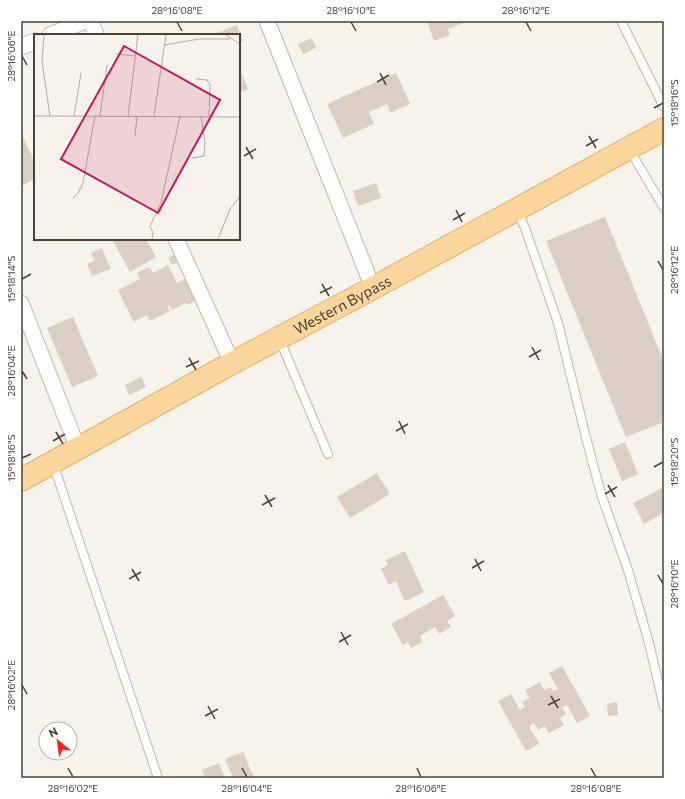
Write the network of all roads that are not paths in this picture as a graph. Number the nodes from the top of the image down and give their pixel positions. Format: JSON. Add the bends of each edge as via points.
{"nodes":[{"id":1,"x":85,"y":21,"type":"edge"},
{"id":2,"x":91,"y":21,"type":"edge"},
{"id":3,"x":267,"y":21,"type":"edge"},
{"id":4,"x":621,"y":21,"type":"edge"},
{"id":5,"x":52,"y":34,"type":"edge"},
{"id":6,"x":96,"y":34,"type":"edge"},
{"id":7,"x":34,"y":41,"type":"edge"},
{"id":8,"x":21,"y":47,"type":"edge"},
{"id":9,"x":664,"y":107,"type":"edge"},
{"id":10,"x":664,"y":130,"type":"edge"},
{"id":11,"x":629,"y":148,"type":"junction"},
{"id":12,"x":664,"y":208,"type":"edge"},
{"id":13,"x":516,"y":210,"type":"junction"},
{"id":14,"x":176,"y":240,"type":"edge"},
{"id":15,"x":373,"y":288,"type":"junction"},
{"id":16,"x":21,"y":303,"type":"edge"},
{"id":17,"x":279,"y":338,"type":"junction"},
{"id":18,"x":232,"y":363,"type":"junction"},
{"id":19,"x":78,"y":449,"type":"junction"},
{"id":20,"x":328,"y":454,"type":"dead end"},
{"id":21,"x":53,"y":462,"type":"junction"},
{"id":22,"x":21,"y":480,"type":"edge"},
{"id":23,"x":664,"y":707,"type":"edge"},
{"id":24,"x":158,"y":778,"type":"edge"}],
"edges":[{"from":1,"to":5,"type":"street"},
{"from":2,"to":6,"type":"street"},
{"from":3,"to":15,"type":"street"},
{"from":4,"to":9,"type":"lane"},
{"from":7,"to":8,"type":"street"},
{"from":10,"to":11,"type":"main road","name":"Western Bypass"},
{"from":11,"to":12,"type":"lane"},
{"from":11,"to":13,"type":"main road","name":"Western Bypass"},
{"from":13,"to":15,"type":"main road","name":"Western Bypass"},
{"from":13,"to":23,"type":"lane","via":[[525,228],[558,323],[602,497],[630,577]]},
{"from":14,"to":18,"type":"street"},
{"from":15,"to":17,"type":"main road","name":"Western Bypass"},
{"from":16,"to":19,"type":"street"},
{"from":17,"to":18,"type":"main road","name":"Western Bypass"},
{"from":17,"to":20,"type":"lane"},
{"from":18,"to":19,"type":"main road","name":"Western Bypass"},
{"from":19,"to":21,"type":"main road","name":"Western Bypass"},
{"from":21,"to":22,"type":"main road","name":"Western Bypass"},
{"from":21,"to":24,"type":"lane"}]}
